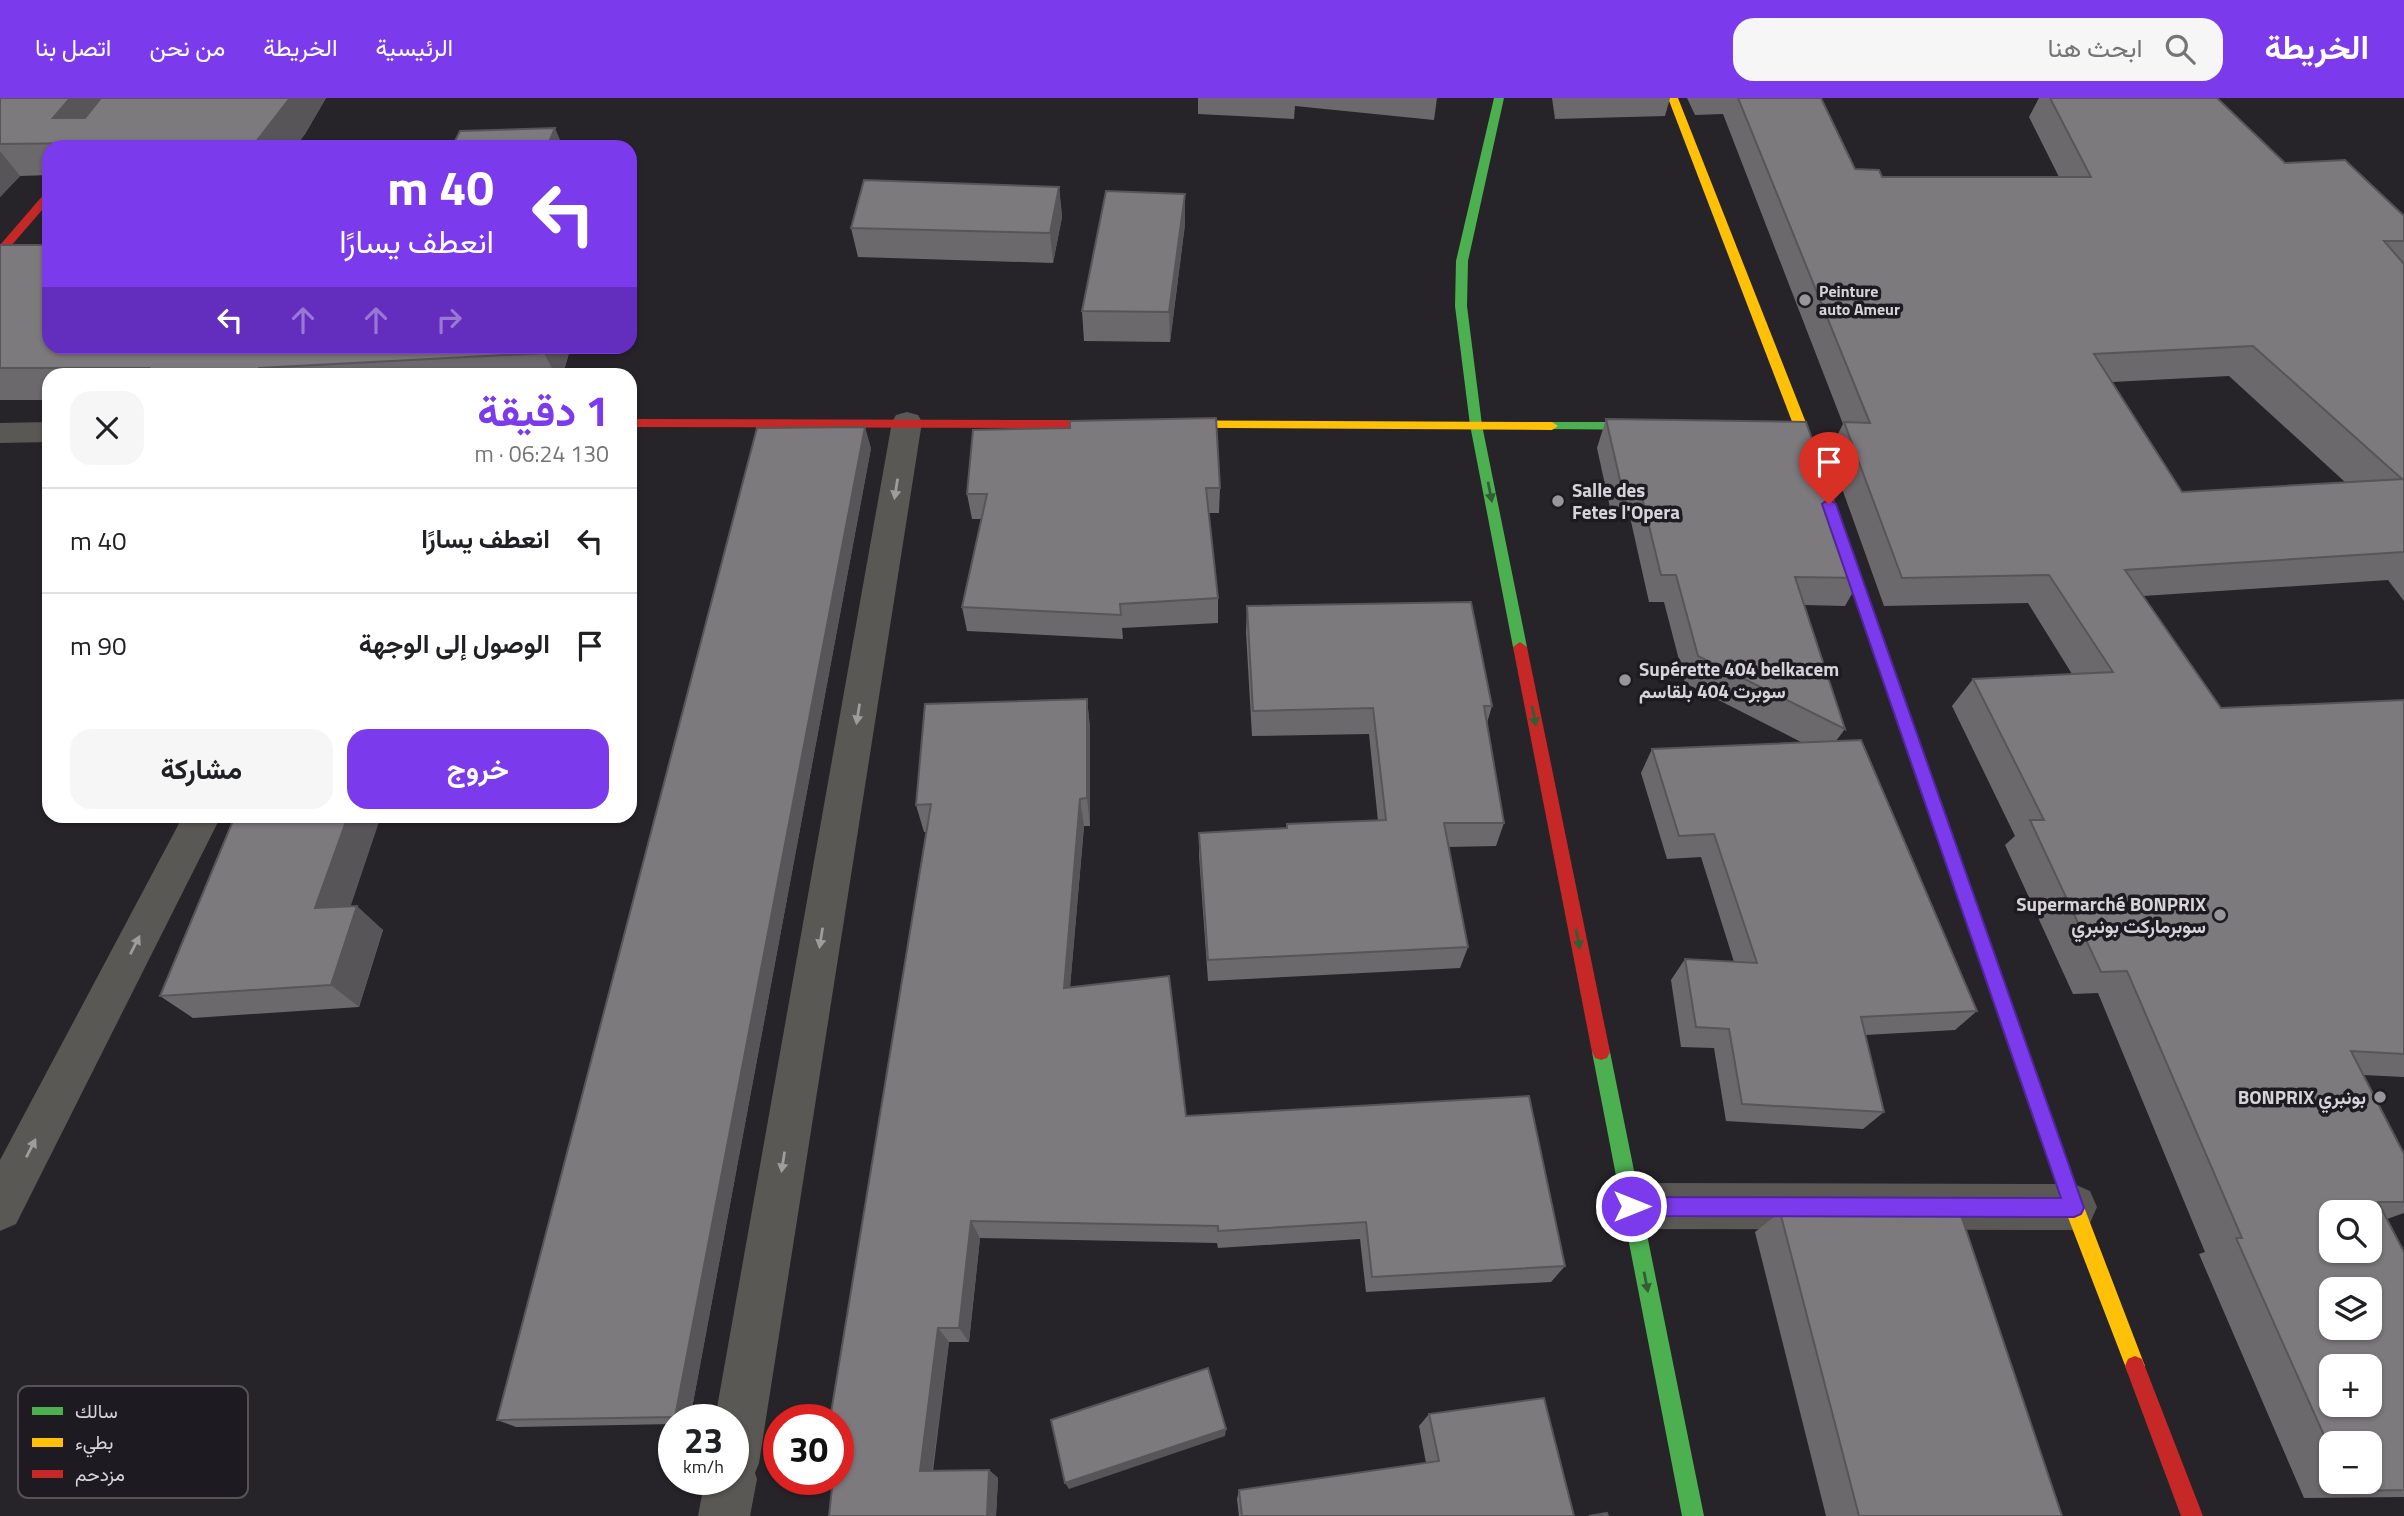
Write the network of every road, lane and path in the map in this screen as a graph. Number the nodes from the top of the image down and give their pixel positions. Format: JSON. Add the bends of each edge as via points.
{"nodes":[{"id":1,"x":1499,"y":98,"type":"edge"},
{"id":2,"x":1673,"y":98,"type":"edge"},
{"id":3,"x":42,"y":203,"type":"edge"},
{"id":4,"x":0,"y":252,"type":"edge"},
{"id":5,"x":907,"y":422,"type":"junction"},
{"id":6,"x":637,"y":424,"type":"edge"},
{"id":7,"x":1476,"y":425,"type":"junction"},
{"id":8,"x":1666,"y":426,"type":"edge"},
{"id":9,"x":42,"y":432,"type":"edge"},
{"id":10,"x":0,"y":433,"type":"edge"},
{"id":11,"x":1824,"y":491,"type":"edge"},
{"id":12,"x":1833,"y":517,"type":"edge"},
{"id":13,"x":198,"y":823,"type":"edge"},
{"id":14,"x":1631,"y":1206,"type":"junction"},
{"id":15,"x":0,"y":1208,"type":"edge"},
{"id":16,"x":2074,"y":1208,"type":"junction"},
{"id":17,"x":743,"y":1404,"type":"edge"},
{"id":18,"x":728,"y":1495,"type":"edge"},
{"id":19,"x":724,"y":1516,"type":"edge"},
{"id":20,"x":1693,"y":1516,"type":"edge"},
{"id":21,"x":2192,"y":1516,"type":"edge"}],
"edges":[{"from":1,"to":7,"type":"main road","via":[[1462,261],[1461,306]]},
{"from":2,"to":11,"type":"main road","via":[[1795,426]]},
{"from":3,"to":4,"type":"main road"},
{"from":5,"to":6,"type":"main road"},
{"from":5,"to":7,"type":"main road"},
{"from":5,"to":17,"type":"street","one_way":true},
{"from":7,"to":8,"type":"main road"},
{"from":7,"to":14,"type":"main road","one_way":true},
{"from":9,"to":10,"type":"street"},
{"from":12,"to":16,"type":"main road"},
{"from":15,"to":13,"type":"street","one_way":true},
{"from":14,"to":16,"type":"street"},
{"from":14,"to":20,"type":"main road","one_way":true},
{"from":16,"to":21,"type":"main road"},
{"from":18,"to":19,"type":"street"}]}
